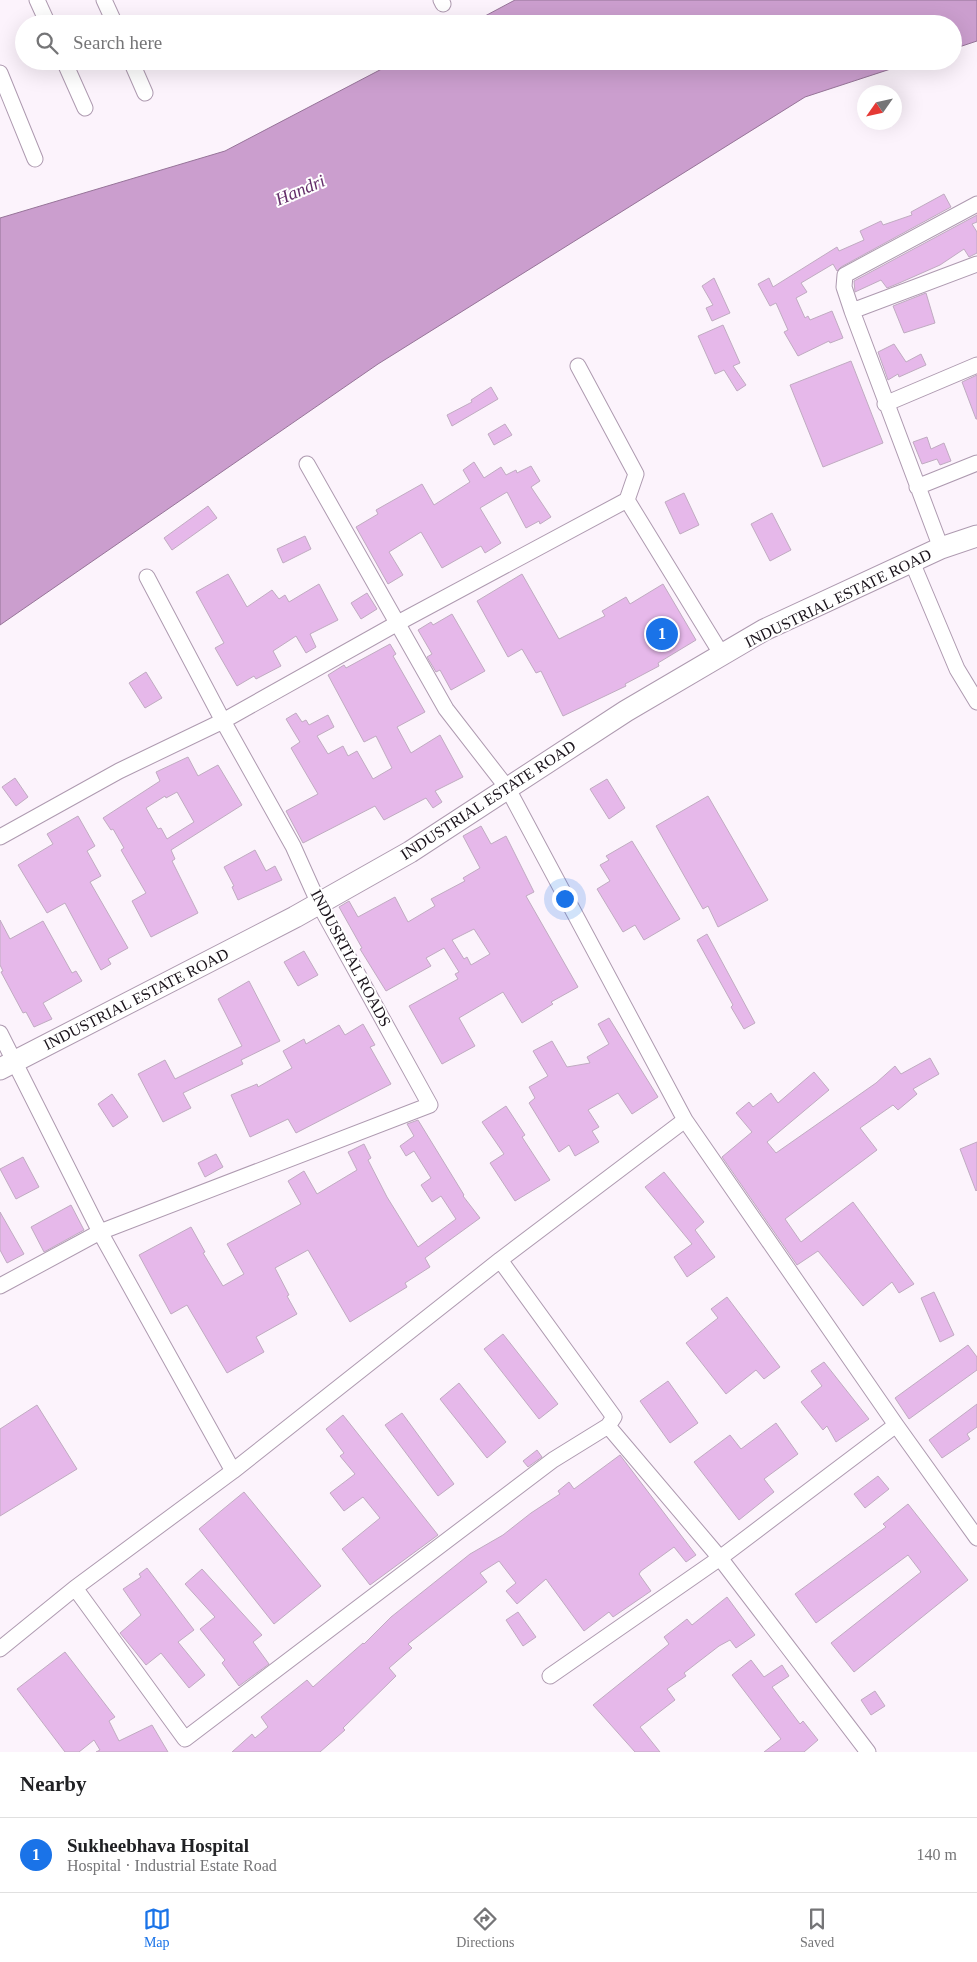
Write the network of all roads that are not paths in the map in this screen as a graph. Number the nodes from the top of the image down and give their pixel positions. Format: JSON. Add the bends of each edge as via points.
{"nodes":[{"id":1,"x":37,"y":0,"type":"edge"},
{"id":2,"x":104,"y":0,"type":"edge"},
{"id":3,"x":44,"y":15,"type":"edge"},
{"id":4,"x":111,"y":15,"type":"edge"},
{"id":5,"x":68,"y":70,"type":"edge"},
{"id":6,"x":135,"y":70,"type":"edge"},
{"id":7,"x":0,"y":73,"type":"edge"},
{"id":8,"x":144,"y":93,"type":"dead end"},
{"id":9,"x":85,"y":108,"type":"dead end"},
{"id":10,"x":35,"y":159,"type":"dead end"},
{"id":11,"x":977,"y":204,"type":"edge"},
{"id":12,"x":977,"y":264,"type":"edge"},
{"id":13,"x":852,"y":311,"type":"junction"},
{"id":14,"x":977,"y":365,"type":"edge"},
{"id":15,"x":578,"y":366,"type":"dead end"},
{"id":16,"x":886,"y":404,"type":"junction"},
{"id":17,"x":977,"y":463,"type":"edge"},
{"id":18,"x":307,"y":464,"type":"dead end"},
{"id":19,"x":917,"y":487,"type":"junction"},
{"id":20,"x":627,"y":500,"type":"junction"},
{"id":21,"x":977,"y":536,"type":"edge"},
{"id":22,"x":941,"y":548,"type":"junction"},
{"id":23,"x":912,"y":562,"type":"junction"},
{"id":24,"x":147,"y":577,"type":"dead end"},
{"id":25,"x":396,"y":624,"type":"junction"},
{"id":26,"x":722,"y":655,"type":"junction"},
{"id":27,"x":977,"y":702,"type":"edge"},
{"id":28,"x":223,"y":721,"type":"junction"},
{"id":29,"x":508,"y":789,"type":"junction"},
{"id":30,"x":0,"y":837,"type":"edge"},
{"id":31,"x":319,"y":904,"type":"junction"},
{"id":32,"x":0,"y":1033,"type":"edge"},
{"id":33,"x":8,"y":1065,"type":"edge"},
{"id":34,"x":685,"y":1120,"type":"junction"},
{"id":35,"x":100,"y":1232,"type":"junction"},
{"id":36,"x":500,"y":1260,"type":"junction"},
{"id":37,"x":0,"y":1286,"type":"edge"},
{"id":38,"x":608,"y":1426,"type":"junction"},
{"id":39,"x":896,"y":1426,"type":"junction"},
{"id":40,"x":232,"y":1471,"type":"junction"},
{"id":41,"x":977,"y":1538,"type":"edge"},
{"id":42,"x":720,"y":1558,"type":"junction"},
{"id":43,"x":75,"y":1588,"type":"junction"},
{"id":44,"x":0,"y":1649,"type":"edge"},
{"id":45,"x":550,"y":1676,"type":"dead end"},
{"id":46,"x":868,"y":1752,"type":"edge"}],
"edges":[{"from":1,"to":3,"type":"street"},
{"from":2,"to":4,"type":"street"},
{"from":5,"to":9,"type":"street"},
{"from":6,"to":8,"type":"street"},
{"from":7,"to":10,"type":"street"},
{"from":11,"to":13,"type":"street","via":[[845,275],[844,287]]},
{"from":12,"to":13,"type":"street"},
{"from":13,"to":16,"type":"street"},
{"from":14,"to":16,"type":"street"},
{"from":15,"to":20,"type":"street","via":[[636,474]]},
{"from":16,"to":19,"type":"street"},
{"from":17,"to":19,"type":"street"},
{"from":18,"to":25,"type":"street"},
{"from":19,"to":22,"type":"street"},
{"from":20,"to":25,"type":"street"},
{"from":20,"to":26,"type":"street"},
{"from":21,"to":22,"type":"main road","name":"INDUSTRIAL ESTATE ROAD"},
{"from":22,"to":23,"type":"main road","name":"INDUSTRIAL ESTATE ROAD"},
{"from":23,"to":26,"type":"main road","name":"INDUSTRIAL ESTATE ROAD","via":[[764,630]]},
{"from":23,"to":27,"type":"street","via":[[958,669]]},
{"from":24,"to":28,"type":"street","name":"INDUSRTIAL ROADS"},
{"from":25,"to":28,"type":"street"},
{"from":25,"to":29,"type":"street","via":[[446,709]]},
{"from":26,"to":29,"type":"main road","name":"INDUSTRIAL ESTATE ROAD","via":[[626,711]]},
{"from":28,"to":30,"type":"street","via":[[119,770]]},
{"from":28,"to":31,"type":"street","name":"INDUSRTIAL ROADS","via":[[293,846]]},
{"from":29,"to":31,"type":"main road","name":"INDUSTRIAL ESTATE ROAD","via":[[410,852]]},
{"from":29,"to":34,"type":"street"},
{"from":31,"to":33,"type":"main road","name":"INDUSTRIAL ESTATE ROAD"},
{"from":31,"to":35,"type":"street","name":"INDUSRTIAL ROADS","via":[[430,1105]]},
{"from":32,"to":33,"type":"street"},
{"from":33,"to":35,"type":"street"},
{"from":34,"to":36,"type":"street"},
{"from":34,"to":39,"type":"street"},
{"from":35,"to":37,"type":"street"},
{"from":35,"to":40,"type":"street"},
{"from":36,"to":38,"type":"street","via":[[614,1417]]},
{"from":36,"to":40,"type":"street"},
{"from":38,"to":42,"type":"street"},
{"from":38,"to":43,"type":"street","via":[[553,1460],[185,1739]]},
{"from":39,"to":41,"type":"street"},
{"from":39,"to":42,"type":"street"},
{"from":40,"to":43,"type":"street"},
{"from":42,"to":45,"type":"street"},
{"from":42,"to":46,"type":"street"},
{"from":43,"to":44,"type":"street"}]}
